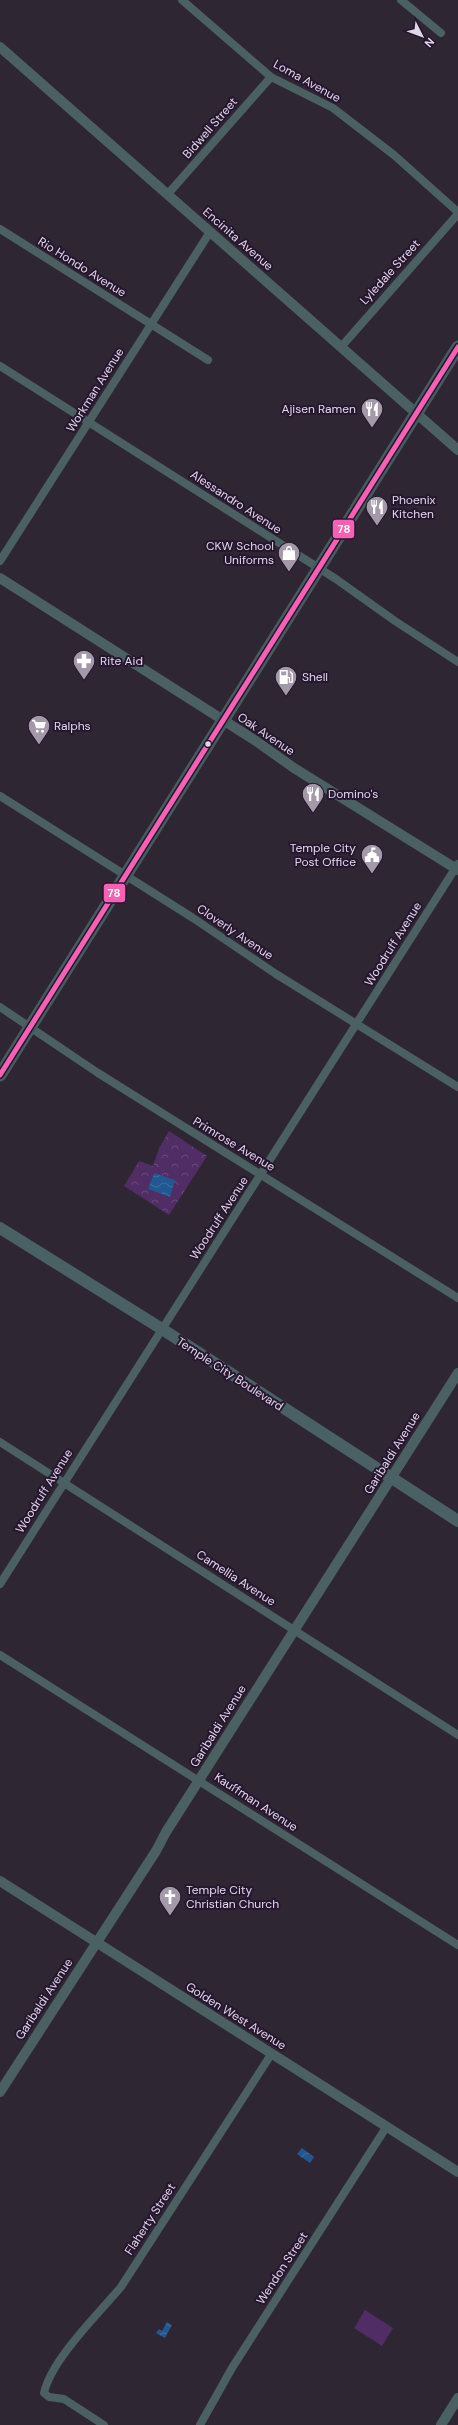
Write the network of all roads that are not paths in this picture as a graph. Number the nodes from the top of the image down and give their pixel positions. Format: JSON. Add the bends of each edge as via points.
{"nodes":[{"id":1,"x":182,"y":0,"type":"edge"},
{"id":2,"x":401,"y":0,"type":"edge"},
{"id":3,"x":440,"y":33,"type":"dead end"},
{"id":4,"x":0,"y":47,"type":"edge"},
{"id":5,"x":271,"y":77,"type":"junction"},
{"id":6,"x":167,"y":195,"type":"junction"},
{"id":7,"x":458,"y":213,"type":"edge"},
{"id":8,"x":0,"y":229,"type":"edge"},
{"id":9,"x":210,"y":232,"type":"junction"},
{"id":10,"x":150,"y":324,"type":"junction"},
{"id":11,"x":341,"y":346,"type":"junction"},
{"id":12,"x":458,"y":347,"type":"edge"},
{"id":13,"x":208,"y":360,"type":"dead end"},
{"id":14,"x":0,"y":366,"type":"edge"},
{"id":15,"x":417,"y":414,"type":"junction"},
{"id":16,"x":89,"y":422,"type":"junction"},
{"id":17,"x":458,"y":450,"type":"edge"},
{"id":18,"x":0,"y":561,"type":"edge"},
{"id":19,"x":318,"y":569,"type":"junction"},
{"id":20,"x":0,"y":578,"type":"edge"},
{"id":21,"x":458,"y":662,"type":"edge"},
{"id":22,"x":223,"y":721,"type":"junction"},
{"id":23,"x":0,"y":796,"type":"edge"},
{"id":24,"x":457,"y":867,"type":"edge"},
{"id":25,"x":126,"y":876,"type":"junction"},
{"id":26,"x":0,"y":1008,"type":"edge"},
{"id":27,"x":357,"y":1023,"type":"junction"},
{"id":28,"x":31,"y":1027,"type":"junction"},
{"id":29,"x":0,"y":1074,"type":"edge"},
{"id":30,"x":458,"y":1087,"type":"edge"},
{"id":31,"x":261,"y":1174,"type":"junction"},
{"id":32,"x":0,"y":1228,"type":"edge"},
{"id":33,"x":458,"y":1298,"type":"edge"},
{"id":34,"x":162,"y":1329,"type":"junction"},
{"id":35,"x":458,"y":1374,"type":"edge"},
{"id":36,"x":0,"y":1442,"type":"edge"},
{"id":37,"x":392,"y":1478,"type":"junction"},
{"id":38,"x":64,"y":1482,"type":"junction"},
{"id":39,"x":458,"y":1521,"type":"edge"},
{"id":40,"x":0,"y":1584,"type":"edge"},
{"id":41,"x":295,"y":1630,"type":"junction"},
{"id":42,"x":0,"y":1655,"type":"edge"},
{"id":43,"x":458,"y":1735,"type":"edge"},
{"id":44,"x":199,"y":1780,"type":"junction"},
{"id":45,"x":0,"y":1881,"type":"edge"},
{"id":46,"x":97,"y":1942,"type":"junction"},
{"id":47,"x":458,"y":1946,"type":"edge"},
{"id":48,"x":272,"y":2053,"type":"junction"},
{"id":49,"x":0,"y":2092,"type":"edge"},
{"id":50,"x":386,"y":2126,"type":"junction"},
{"id":51,"x":458,"y":2172,"type":"edge"},
{"id":52,"x":458,"y":2398,"type":"edge"},
{"id":53,"x":443,"y":2424,"type":"edge"},
{"id":54,"x":104,"y":2425,"type":"edge"},
{"id":55,"x":200,"y":2425,"type":"edge"}],
"edges":[{"from":1,"to":5,"type":"street","name":"Loma Avenue"},
{"from":2,"to":3,"type":"street"},
{"from":4,"to":6,"type":"street","name":"Encinita Avenue"},
{"from":5,"to":6,"type":"street","name":"Bidwell Street"},
{"from":5,"to":7,"type":"street","name":"Loma Avenue","via":[[333,108],[394,155]]},
{"from":6,"to":9,"type":"street","name":"Encinita Avenue"},
{"from":7,"to":11,"type":"street","name":"Lyledale Street"},
{"from":8,"to":10,"type":"street","name":"Rio Hondo Avenue"},
{"from":9,"to":10,"type":"street","name":"Workman Avenue"},
{"from":9,"to":11,"type":"street","name":"Encinita Avenue"},
{"from":10,"to":13,"type":"street","name":"Rio Hondo Avenue"},
{"from":10,"to":16,"type":"street","name":"Workman Avenue"},
{"from":11,"to":15,"type":"street","name":"Encinita Avenue"},
{"from":12,"to":15,"type":"main road"},
{"from":14,"to":16,"type":"street","name":"Alessandro Avenue"},
{"from":15,"to":17,"type":"street","name":"Encinita Avenue"},
{"from":15,"to":19,"type":"main road"},
{"from":16,"to":18,"type":"street","name":"Workman Avenue"},
{"from":16,"to":19,"type":"street","name":"Alessandro Avenue"},
{"from":19,"to":21,"type":"street","name":"Alessandro Avenue"},
{"from":19,"to":22,"type":"main road"},
{"from":20,"to":22,"type":"street","name":"Oak Avenue"},
{"from":22,"to":24,"type":"street","name":"Oak Avenue","via":[[299,772]]},
{"from":22,"to":25,"type":"main road"},
{"from":23,"to":25,"type":"street","name":"Cloverly Avenue"},
{"from":24,"to":27,"type":"street","name":"Woodruff Avenue"},
{"from":25,"to":27,"type":"street","name":"Cloverly Avenue","via":[[276,974]]},
{"from":25,"to":28,"type":"main road"},
{"from":26,"to":28,"type":"street","name":"Primrose Avenue"},
{"from":27,"to":30,"type":"street","name":"Cloverly Avenue"},
{"from":27,"to":31,"type":"street","name":"Woodruff Avenue"},
{"from":28,"to":29,"type":"main road"},
{"from":28,"to":31,"type":"street","name":"Primrose Avenue","via":[[98,1073]]},
{"from":31,"to":33,"type":"street","name":"Primrose Avenue"},
{"from":31,"to":34,"type":"street","name":"Woodruff Avenue"},
{"from":32,"to":34,"type":"main road","name":"Temple City Boulevard"},
{"from":34,"to":37,"type":"main road","name":"Temple City Boulevard"},
{"from":34,"to":38,"type":"street","name":"Woodruff Avenue"},
{"from":35,"to":37,"type":"street","name":"Garibaldi Avenue"},
{"from":36,"to":38,"type":"street","name":"Camellia Avenue"},
{"from":37,"to":39,"type":"main road","name":"Temple City Boulevard"},
{"from":37,"to":41,"type":"street","name":"Garibaldi Avenue"},
{"from":38,"to":40,"type":"street","name":"Woodruff Avenue"},
{"from":38,"to":41,"type":"street","name":"Camellia Avenue"},
{"from":41,"to":43,"type":"street","name":"Camellia Avenue"},
{"from":41,"to":44,"type":"street","name":"Garibaldi Avenue"},
{"from":42,"to":44,"type":"street","name":"Kauffman Avenue"},
{"from":44,"to":46,"type":"street","name":"Garibaldi Avenue"},
{"from":44,"to":47,"type":"street","name":"Kauffman Avenue"},
{"from":45,"to":46,"type":"street","name":"Golden West Avenue"},
{"from":46,"to":48,"type":"street","name":"Golden West Avenue"},
{"from":46,"to":49,"type":"street","name":"Garibaldi Avenue"},
{"from":48,"to":50,"type":"street","name":"Golden West Avenue"},
{"from":48,"to":54,"type":"street","name":"Flaherty Street","via":[[121,2287],[77,2338],[49,2380],[44,2393],[49,2397],[64,2399]]},
{"from":50,"to":51,"type":"street","name":"Golden West Avenue"},
{"from":50,"to":55,"type":"street","name":"Wendon Street","via":[[232,2368]]},
{"from":52,"to":53,"type":"street"}]}
